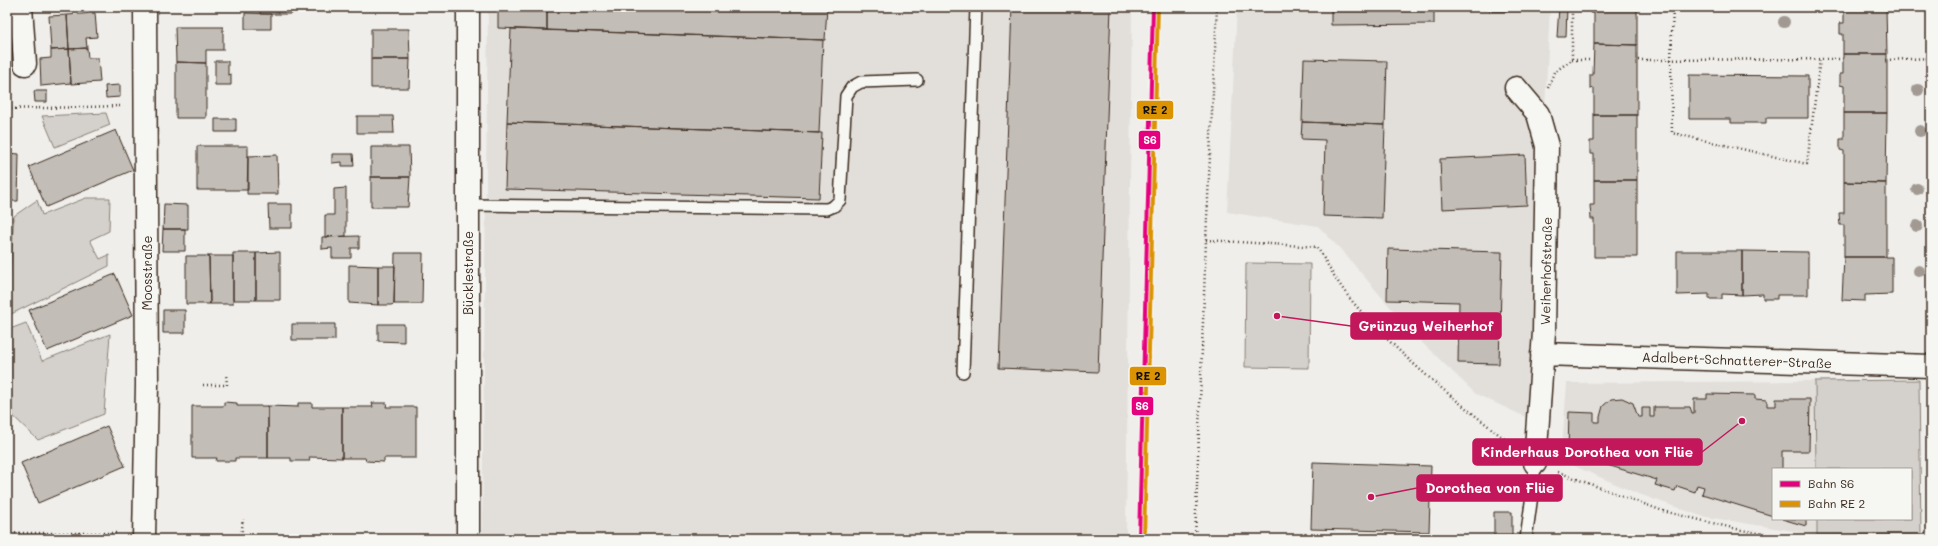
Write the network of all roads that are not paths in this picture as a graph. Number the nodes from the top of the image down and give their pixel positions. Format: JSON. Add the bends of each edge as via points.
{"nodes":[{"id":1,"x":21,"y":7,"type":"edge"},
{"id":2,"x":145,"y":7,"type":"edge"},
{"id":3,"x":468,"y":7,"type":"edge"},
{"id":4,"x":976,"y":7,"type":"edge"},
{"id":5,"x":25,"y":64,"type":"dead end"},
{"id":6,"x":917,"y":80,"type":"dead end"},
{"id":7,"x":1516,"y":88,"type":"dead end"},
{"id":8,"x":468,"y":205,"type":"junction"},
{"id":9,"x":1542,"y":354,"type":"junction"},
{"id":10,"x":1931,"y":366,"type":"edge"},
{"id":11,"x":963,"y":372,"type":"dead end"},
{"id":12,"x":1535,"y":463,"type":"joint"},
{"id":13,"x":144,"y":536,"type":"edge"},
{"id":14,"x":468,"y":539,"type":"edge"},
{"id":15,"x":1526,"y":539,"type":"edge"}],
"edges":[{"from":1,"to":5,"type":"street"},
{"from":2,"to":13,"type":"street","name":"Moosstraße","via":[[147,384]]},
{"from":3,"to":8,"type":"street","name":"Bücklestraße"},
{"from":4,"to":11,"type":"lane"},
{"from":6,"to":8,"type":"lane","via":[[861,82],[852,87],[846,96],[840,200],[827,208]]},
{"from":7,"to":9,"type":"street","name":"Weiherhofstraße","via":[[1538,114],[1548,146]]},
{"from":8,"to":14,"type":"street","name":"Bücklestraße"},
{"from":9,"to":10,"type":"street","name":"Adalbert-Schnatterer-Straße"},
{"from":9,"to":12,"type":"street","name":"Weiherhofstraße"},
{"from":12,"to":15,"type":"lane"}]}
